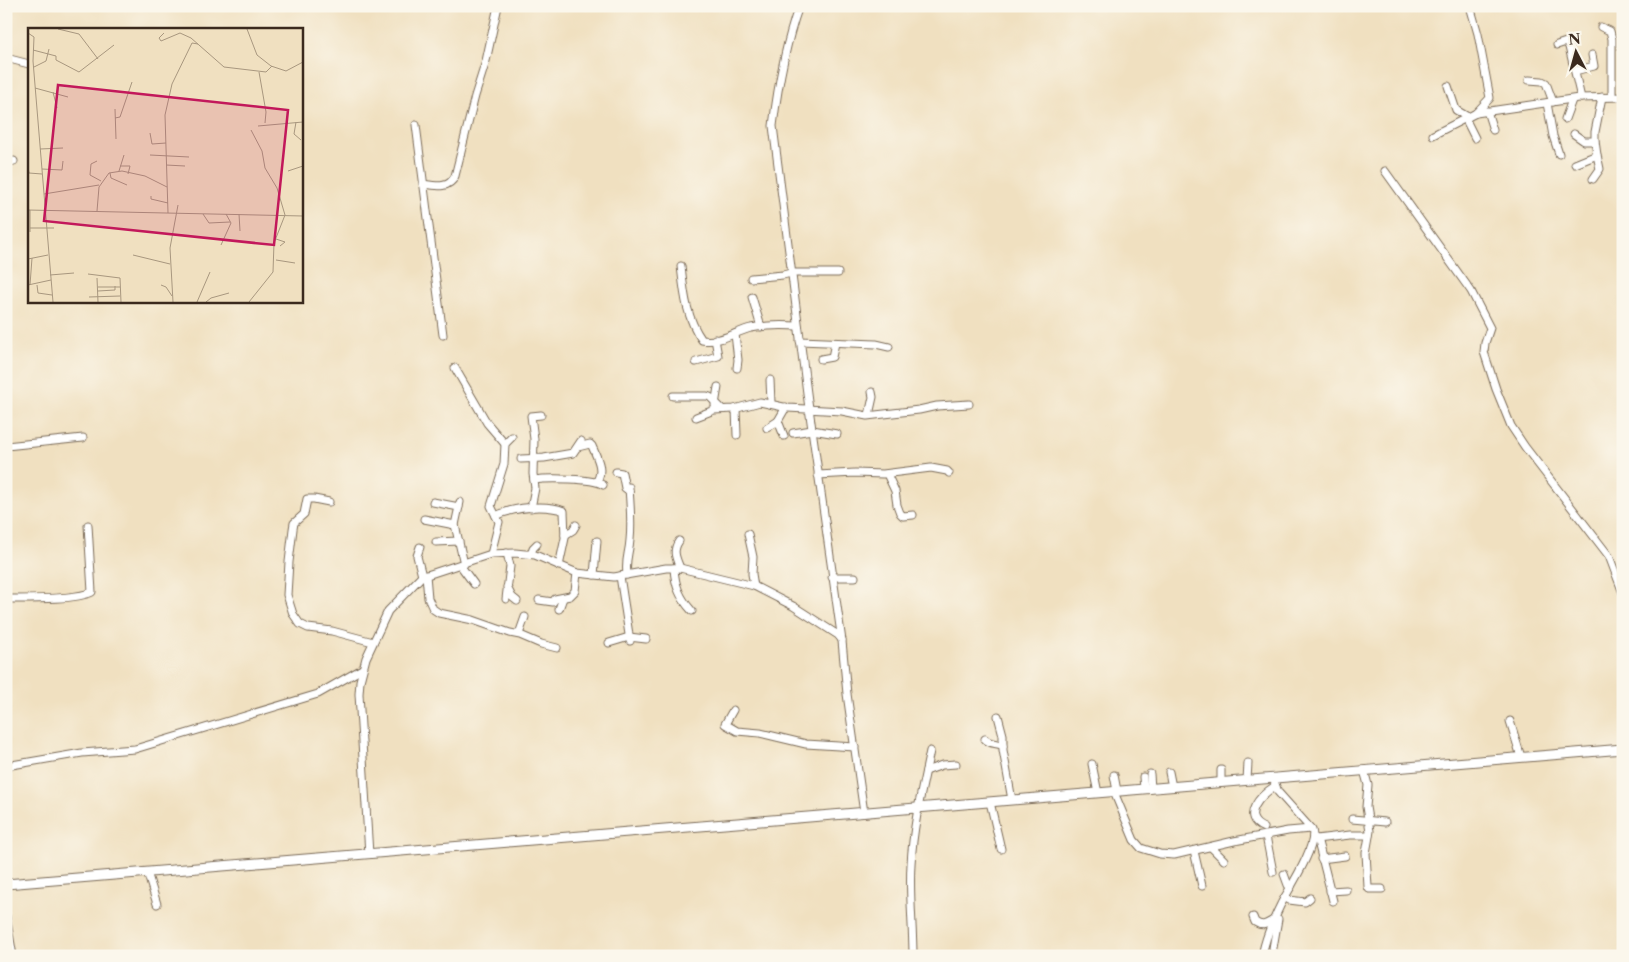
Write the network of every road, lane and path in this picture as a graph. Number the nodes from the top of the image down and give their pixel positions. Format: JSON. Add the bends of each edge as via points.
{"nodes":[{"id":1,"x":498,"y":6,"type":"edge"},
{"id":2,"x":800,"y":6,"type":"edge"},
{"id":3,"x":1470,"y":6,"type":"edge"},
{"id":4,"x":1601,"y":27,"type":"dead end"},
{"id":5,"x":1558,"y":45,"type":"dead end"},
{"id":6,"x":1592,"y":55,"type":"dead end"},
{"id":7,"x":6,"y":58,"type":"edge"},
{"id":8,"x":28,"y":64,"type":"edge"},
{"id":9,"x":1575,"y":71,"type":"junction"},
{"id":10,"x":1529,"y":80,"type":"dead end"},
{"id":11,"x":1448,"y":86,"type":"dead end"},
{"id":12,"x":1612,"y":96,"type":"junction"},
{"id":13,"x":1602,"y":97,"type":"junction"},
{"id":14,"x":1623,"y":97,"type":"edge"},
{"id":15,"x":1581,"y":98,"type":"junction"},
{"id":16,"x":1572,"y":100,"type":"junction"},
{"id":17,"x":1550,"y":103,"type":"junction"},
{"id":18,"x":1487,"y":111,"type":"junction"},
{"id":19,"x":1476,"y":113,"type":"junction"},
{"id":20,"x":1466,"y":118,"type":"junction"},
{"id":21,"x":1565,"y":119,"type":"dead end"},
{"id":22,"x":416,"y":125,"type":"dead end"},
{"id":23,"x":1493,"y":130,"type":"dead end"},
{"id":24,"x":1574,"y":134,"type":"dead end"},
{"id":25,"x":1434,"y":135,"type":"dead end"},
{"id":26,"x":1475,"y":138,"type":"dead end"},
{"id":27,"x":1594,"y":141,"type":"junction"},
{"id":28,"x":1559,"y":154,"type":"dead end"},
{"id":29,"x":1597,"y":155,"type":"junction"},
{"id":30,"x":1576,"y":164,"type":"dead end"},
{"id":31,"x":1385,"y":171,"type":"dead end"},
{"id":32,"x":1593,"y":179,"type":"dead end"},
{"id":33,"x":423,"y":184,"type":"junction"},
{"id":34,"x":681,"y":266,"type":"dead end"},
{"id":35,"x":791,"y":273,"type":"junction"},
{"id":36,"x":838,"y":273,"type":"dead end"},
{"id":37,"x":751,"y":278,"type":"dead end"},
{"id":38,"x":752,"y":298,"type":"dead end"},
{"id":39,"x":798,"y":326,"type":"junction"},
{"id":40,"x":761,"y":327,"type":"junction"},
{"id":41,"x":735,"y":334,"type":"junction"},
{"id":42,"x":443,"y":335,"type":"dead end"},
{"id":43,"x":715,"y":339,"type":"junction"},
{"id":44,"x":800,"y":341,"type":"junction"},
{"id":45,"x":835,"y":343,"type":"junction"},
{"id":46,"x":888,"y":347,"type":"dead end"},
{"id":47,"x":821,"y":359,"type":"dead end"},
{"id":48,"x":696,"y":362,"type":"dead end"},
{"id":49,"x":454,"y":368,"type":"dead end"},
{"id":50,"x":738,"y":368,"type":"dead end"},
{"id":51,"x":770,"y":380,"type":"dead end"},
{"id":52,"x":718,"y":387,"type":"dead end"},
{"id":53,"x":872,"y":392,"type":"dead end"},
{"id":54,"x":673,"y":396,"type":"dead end"},
{"id":55,"x":715,"y":402,"type":"junction"},
{"id":56,"x":771,"y":403,"type":"junction"},
{"id":57,"x":969,"y":404,"type":"dead end"},
{"id":58,"x":786,"y":407,"type":"junction"},
{"id":59,"x":736,"y":409,"type":"junction"},
{"id":60,"x":718,"y":410,"type":"junction"},
{"id":61,"x":809,"y":410,"type":"junction"},
{"id":62,"x":541,"y":415,"type":"dead end"},
{"id":63,"x":869,"y":415,"type":"junction"},
{"id":64,"x":696,"y":417,"type":"dead end"},
{"id":65,"x":778,"y":421,"type":"junction"},
{"id":66,"x":767,"y":428,"type":"dead end"},
{"id":67,"x":812,"y":430,"type":"junction"},
{"id":68,"x":793,"y":433,"type":"dead end"},
{"id":69,"x":837,"y":434,"type":"dead end"},
{"id":70,"x":737,"y":435,"type":"dead end"},
{"id":71,"x":784,"y":436,"type":"dead end"},
{"id":72,"x":512,"y":437,"type":"dead end"},
{"id":73,"x":83,"y":438,"type":"dead end"},
{"id":74,"x":505,"y":444,"type":"junction"},
{"id":75,"x":6,"y":446,"type":"edge"},
{"id":76,"x":522,"y":458,"type":"dead end"},
{"id":77,"x":534,"y":458,"type":"junction"},
{"id":78,"x":616,"y":472,"type":"dead end"},
{"id":79,"x":949,"y":473,"type":"dead end"},
{"id":80,"x":887,"y":474,"type":"junction"},
{"id":81,"x":818,"y":475,"type":"junction"},
{"id":82,"x":534,"y":480,"type":"junction"},
{"id":83,"x":328,"y":502,"type":"dead end"},
{"id":84,"x":433,"y":502,"type":"dead end"},
{"id":85,"x":531,"y":508,"type":"junction"},
{"id":86,"x":913,"y":515,"type":"dead end"},
{"id":87,"x":496,"y":516,"type":"junction"},
{"id":88,"x":424,"y":519,"type":"dead end"},
{"id":89,"x":576,"y":524,"type":"dead end"},
{"id":90,"x":88,"y":525,"type":"dead end"},
{"id":91,"x":455,"y":525,"type":"junction"},
{"id":92,"x":748,"y":534,"type":"dead end"},
{"id":93,"x":565,"y":535,"type":"junction"},
{"id":94,"x":459,"y":541,"type":"junction"},
{"id":95,"x":597,"y":541,"type":"dead end"},
{"id":96,"x":679,"y":541,"type":"dead end"},
{"id":97,"x":436,"y":542,"type":"dead end"},
{"id":98,"x":538,"y":544,"type":"dead end"},
{"id":99,"x":622,"y":544,"type":"dead end"},
{"id":100,"x":420,"y":547,"type":"dead end"},
{"id":101,"x":628,"y":552,"type":"junction"},
{"id":102,"x":507,"y":553,"type":"junction"},
{"id":103,"x":491,"y":554,"type":"junction"},
{"id":104,"x":531,"y":554,"type":"junction"},
{"id":105,"x":462,"y":564,"type":"junction"},
{"id":106,"x":559,"y":566,"type":"junction"},
{"id":107,"x":677,"y":568,"type":"junction"},
{"id":108,"x":577,"y":574,"type":"junction"},
{"id":109,"x":594,"y":575,"type":"junction"},
{"id":110,"x":424,"y":576,"type":"junction"},
{"id":111,"x":623,"y":576,"type":"junction"},
{"id":112,"x":832,"y":577,"type":"junction"},
{"id":113,"x":855,"y":577,"type":"dead end"},
{"id":114,"x":474,"y":584,"type":"dead end"},
{"id":115,"x":754,"y":586,"type":"junction"},
{"id":116,"x":507,"y":587,"type":"junction"},
{"id":117,"x":1623,"y":593,"type":"edge"},
{"id":118,"x":563,"y":598,"type":"junction"},
{"id":119,"x":6,"y":599,"type":"edge"},
{"id":120,"x":506,"y":599,"type":"dead end"},
{"id":121,"x":539,"y":600,"type":"dead end"},
{"id":122,"x":517,"y":601,"type":"dead end"},
{"id":123,"x":559,"y":609,"type":"dead end"},
{"id":124,"x":692,"y":610,"type":"dead end"},
{"id":125,"x":524,"y":617,"type":"dead end"},
{"id":126,"x":519,"y":634,"type":"junction"},
{"id":127,"x":629,"y":639,"type":"junction"},
{"id":128,"x":646,"y":639,"type":"dead end"},
{"id":129,"x":842,"y":641,"type":"junction"},
{"id":130,"x":372,"y":642,"type":"junction"},
{"id":131,"x":609,"y":643,"type":"dead end"},
{"id":132,"x":557,"y":648,"type":"dead end"},
{"id":133,"x":362,"y":669,"type":"junction"},
{"id":134,"x":733,"y":710,"type":"dead end"},
{"id":135,"x":998,"y":716,"type":"dead end"},
{"id":136,"x":1510,"y":721,"type":"dead end"},
{"id":137,"x":985,"y":739,"type":"dead end"},
{"id":138,"x":1003,"y":746,"type":"junction"},
{"id":139,"x":855,"y":747,"type":"junction"},
{"id":140,"x":1623,"y":749,"type":"edge"},
{"id":141,"x":930,"y":751,"type":"dead end"},
{"id":142,"x":1521,"y":757,"type":"junction"},
{"id":143,"x":1248,"y":763,"type":"dead end"},
{"id":144,"x":956,"y":764,"type":"dead end"},
{"id":145,"x":1092,"y":764,"type":"dead end"},
{"id":146,"x":6,"y":766,"type":"edge"},
{"id":147,"x":1221,"y":770,"type":"dead end"},
{"id":148,"x":1364,"y":770,"type":"junction"},
{"id":149,"x":926,"y":771,"type":"junction"},
{"id":150,"x":1169,"y":772,"type":"dead end"},
{"id":151,"x":1114,"y":775,"type":"dead end"},
{"id":152,"x":1146,"y":775,"type":"dead end"},
{"id":153,"x":1247,"y":780,"type":"junction"},
{"id":154,"x":1274,"y":782,"type":"junction"},
{"id":155,"x":1221,"y":783,"type":"junction"},
{"id":156,"x":1172,"y":787,"type":"junction"},
{"id":157,"x":1148,"y":789,"type":"junction"},
{"id":158,"x":1116,"y":792,"type":"junction"},
{"id":159,"x":1098,"y":793,"type":"junction"},
{"id":160,"x":1012,"y":800,"type":"junction"},
{"id":161,"x":990,"y":802,"type":"junction"},
{"id":162,"x":917,"y":808,"type":"junction"},
{"id":163,"x":864,"y":813,"type":"junction"},
{"id":164,"x":1352,"y":819,"type":"dead end"},
{"id":165,"x":1368,"y":821,"type":"junction"},
{"id":166,"x":1385,"y":822,"type":"dead end"},
{"id":167,"x":1264,"y":828,"type":"dead end"},
{"id":168,"x":1313,"y":835,"type":"junction"},
{"id":169,"x":1369,"y":835,"type":"junction"},
{"id":170,"x":1266,"y":836,"type":"junction"},
{"id":171,"x":1211,"y":846,"type":"junction"},
{"id":172,"x":1001,"y":849,"type":"dead end"},
{"id":173,"x":1194,"y":851,"type":"junction"},
{"id":174,"x":369,"y":854,"type":"junction"},
{"id":175,"x":1345,"y":856,"type":"dead end"},
{"id":176,"x":1321,"y":859,"type":"junction"},
{"id":177,"x":1224,"y":860,"type":"dead end"},
{"id":178,"x":147,"y":872,"type":"junction"},
{"id":179,"x":1273,"y":872,"type":"dead end"},
{"id":180,"x":1284,"y":874,"type":"dead end"},
{"id":181,"x":6,"y":884,"type":"edge"},
{"id":182,"x":1202,"y":886,"type":"dead end"},
{"id":183,"x":1291,"y":887,"type":"junction"},
{"id":184,"x":1382,"y":889,"type":"dead end"},
{"id":185,"x":1346,"y":890,"type":"dead end"},
{"id":186,"x":1330,"y":891,"type":"junction"},
{"id":187,"x":1285,"y":897,"type":"junction"},
{"id":188,"x":1310,"y":898,"type":"dead end"},
{"id":189,"x":1333,"y":901,"type":"dead end"},
{"id":190,"x":157,"y":904,"type":"dead end"},
{"id":191,"x":1276,"y":915,"type":"junction"},
{"id":192,"x":6,"y":916,"type":"edge"},
{"id":193,"x":1253,"y":917,"type":"dead end"},
{"id":194,"x":1273,"y":948,"type":"dead end"},
{"id":195,"x":13,"y":956,"type":"edge"},
{"id":196,"x":913,"y":956,"type":"edge"},
{"id":197,"x":1262,"y":956,"type":"edge"}],
"edges":[{"from":1,"to":33,"type":"street","via":[[455,176],[446,186]]},
{"from":2,"to":35,"type":"street","via":[[786,48],[773,126]]},
{"from":3,"to":19,"type":"street","via":[[1490,98]]},
{"from":4,"to":12,"type":"street","via":[[1610,32],[1612,39]]},
{"from":5,"to":9,"type":"street","via":[[1566,42]]},
{"from":6,"to":9,"type":"street","via":[[1594,66]]},
{"from":7,"to":8,"type":"street"},
{"from":9,"to":15,"type":"street"},
{"from":10,"to":17,"type":"street","via":[[1546,83]]},
{"from":11,"to":20,"type":"street","via":[[1456,110]]},
{"from":12,"to":13,"type":"street"},
{"from":12,"to":14,"type":"street"},
{"from":13,"to":15,"type":"street"},
{"from":13,"to":27,"type":"street"},
{"from":15,"to":16,"type":"street"},
{"from":16,"to":17,"type":"street"},
{"from":16,"to":21,"type":"street"},
{"from":17,"to":18,"type":"street"},
{"from":17,"to":28,"type":"street","via":[[1553,136]]},
{"from":18,"to":19,"type":"street"},
{"from":18,"to":23,"type":"street"},
{"from":19,"to":20,"type":"street"},
{"from":20,"to":25,"type":"street"},
{"from":20,"to":26,"type":"street"},
{"from":22,"to":33,"type":"street"},
{"from":24,"to":27,"type":"street","via":[[1584,141]]},
{"from":27,"to":29,"type":"street"},
{"from":29,"to":30,"type":"street"},
{"from":29,"to":32,"type":"street","via":[[1600,169]]},
{"from":31,"to":117,"type":"street","via":[[1471,290],[1490,328],[1484,352],[1511,426],[1609,556]]},
{"from":33,"to":42,"type":"street"},
{"from":34,"to":43,"type":"street","via":[[685,302],[692,321],[702,340]]},
{"from":35,"to":36,"type":"street"},
{"from":35,"to":37,"type":"street"},
{"from":35,"to":39,"type":"street"},
{"from":38,"to":40,"type":"street"},
{"from":39,"to":40,"type":"street","via":[[776,324]]},
{"from":39,"to":44,"type":"street"},
{"from":40,"to":41,"type":"street"},
{"from":41,"to":43,"type":"street"},
{"from":41,"to":50,"type":"street"},
{"from":43,"to":48,"type":"street","via":[[718,356]]},
{"from":44,"to":45,"type":"street"},
{"from":44,"to":61,"type":"street"},
{"from":45,"to":46,"type":"street"},
{"from":45,"to":47,"type":"street","via":[[832,357]]},
{"from":49,"to":74,"type":"street","via":[[487,423]]},
{"from":51,"to":56,"type":"street"},
{"from":52,"to":55,"type":"street"},
{"from":53,"to":63,"type":"street"},
{"from":54,"to":55,"type":"street","via":[[703,395]]},
{"from":55,"to":60,"type":"street"},
{"from":56,"to":58,"type":"street"},
{"from":56,"to":59,"type":"street","via":[[760,402]]},
{"from":57,"to":63,"type":"street"},
{"from":58,"to":61,"type":"street"},
{"from":58,"to":65,"type":"street"},
{"from":59,"to":60,"type":"street"},
{"from":59,"to":70,"type":"street"},
{"from":60,"to":64,"type":"street"},
{"from":61,"to":63,"type":"street"},
{"from":61,"to":67,"type":"street"},
{"from":62,"to":77,"type":"street","via":[[531,416]]},
{"from":65,"to":66,"type":"street"},
{"from":65,"to":71,"type":"street"},
{"from":67,"to":68,"type":"street"},
{"from":67,"to":69,"type":"street"},
{"from":67,"to":81,"type":"street"},
{"from":72,"to":74,"type":"street"},
{"from":73,"to":75,"type":"street"},
{"from":74,"to":87,"type":"street","via":[[504,464],[491,506]]},
{"from":76,"to":77,"type":"street"},
{"from":77,"to":82,"type":"street"},
{"from":77,"to":82,"type":"street","via":[[570,454],[580,444],[590,444],[600,468],[600,483]]},
{"from":78,"to":101,"type":"street","via":[[622,473],[625,488],[629,489],[631,530]]},
{"from":79,"to":80,"type":"street","via":[[932,468]]},
{"from":80,"to":81,"type":"street"},
{"from":80,"to":86,"type":"street","via":[[900,513],[903,516]]},
{"from":81,"to":112,"type":"street"},
{"from":82,"to":85,"type":"street"},
{"from":83,"to":130,"type":"street","via":[[307,499],[304,514],[293,526],[287,598],[297,620],[308,628]]},
{"from":84,"to":91,"type":"street","via":[[460,504]]},
{"from":85,"to":87,"type":"street"},
{"from":85,"to":93,"type":"street","via":[[564,511]]},
{"from":87,"to":103,"type":"street","via":[[498,526]]},
{"from":88,"to":91,"type":"street"},
{"from":89,"to":93,"type":"street"},
{"from":90,"to":119,"type":"street","via":[[92,592],[44,599]]},
{"from":91,"to":94,"type":"street"},
{"from":92,"to":115,"type":"street"},
{"from":93,"to":106,"type":"street"},
{"from":94,"to":97,"type":"street"},
{"from":94,"to":105,"type":"street"},
{"from":95,"to":109,"type":"street"},
{"from":96,"to":107,"type":"street","via":[[674,547]]},
{"from":98,"to":104,"type":"street"},
{"from":99,"to":101,"type":"street"},
{"from":100,"to":110,"type":"street","via":[[417,556]]},
{"from":101,"to":111,"type":"street"},
{"from":102,"to":103,"type":"street"},
{"from":102,"to":104,"type":"street"},
{"from":102,"to":116,"type":"street","via":[[510,566]]},
{"from":103,"to":105,"type":"street"},
{"from":104,"to":106,"type":"street"},
{"from":105,"to":110,"type":"street"},
{"from":105,"to":114,"type":"street"},
{"from":106,"to":108,"type":"street"},
{"from":107,"to":111,"type":"street"},
{"from":107,"to":115,"type":"street"},
{"from":107,"to":124,"type":"street","via":[[680,594]]},
{"from":108,"to":109,"type":"street"},
{"from":108,"to":118,"type":"street","via":[[573,594]]},
{"from":109,"to":111,"type":"street"},
{"from":110,"to":126,"type":"street","via":[[428,598],[436,611]]},
{"from":110,"to":130,"type":"street","via":[[388,611]]},
{"from":111,"to":127,"type":"street"},
{"from":112,"to":113,"type":"street"},
{"from":112,"to":129,"type":"street"},
{"from":115,"to":129,"type":"street","via":[[793,606],[838,635]]},
{"from":116,"to":120,"type":"street"},
{"from":116,"to":122,"type":"street"},
{"from":118,"to":121,"type":"street","via":[[553,602]]},
{"from":118,"to":123,"type":"street"},
{"from":125,"to":126,"type":"street"},
{"from":126,"to":132,"type":"street"},
{"from":127,"to":128,"type":"street"},
{"from":127,"to":131,"type":"street"},
{"from":129,"to":139,"type":"street"},
{"from":130,"to":133,"type":"street"},
{"from":133,"to":146,"type":"street","via":[[318,694],[135,749],[82,753]]},
{"from":133,"to":174,"type":"street","via":[[359,694]]},
{"from":134,"to":139,"type":"street","via":[[725,724],[737,731],[806,744]]},
{"from":135,"to":138,"type":"street"},
{"from":136,"to":142,"type":"street"},
{"from":137,"to":138,"type":"street"},
{"from":138,"to":160,"type":"street"},
{"from":139,"to":163,"type":"street"},
{"from":140,"to":142,"type":"street"},
{"from":141,"to":149,"type":"street"},
{"from":142,"to":148,"type":"street"},
{"from":143,"to":153,"type":"street"},
{"from":144,"to":149,"type":"street"},
{"from":145,"to":159,"type":"street"},
{"from":147,"to":155,"type":"street"},
{"from":148,"to":154,"type":"street"},
{"from":148,"to":165,"type":"street","via":[[1368,785]]},
{"from":149,"to":162,"type":"street"},
{"from":150,"to":156,"type":"street"},
{"from":151,"to":158,"type":"street"},
{"from":152,"to":157,"type":"street"},
{"from":153,"to":154,"type":"street"},
{"from":153,"to":155,"type":"street"},
{"from":154,"to":167,"type":"street","via":[[1253,809],[1256,822]]},
{"from":154,"to":168,"type":"street","via":[[1278,792]]},
{"from":155,"to":156,"type":"street"},
{"from":156,"to":157,"type":"street"},
{"from":157,"to":158,"type":"street"},
{"from":158,"to":159,"type":"street"},
{"from":158,"to":173,"type":"street","via":[[1134,840],[1141,848],[1169,855]]},
{"from":159,"to":160,"type":"street"},
{"from":160,"to":161,"type":"street"},
{"from":161,"to":162,"type":"street"},
{"from":161,"to":172,"type":"street"},
{"from":162,"to":163,"type":"street"},
{"from":162,"to":196,"type":"street","via":[[910,868]]},
{"from":163,"to":174,"type":"street"},
{"from":164,"to":165,"type":"street"},
{"from":165,"to":166,"type":"street"},
{"from":165,"to":169,"type":"street"},
{"from":168,"to":169,"type":"street"},
{"from":168,"to":170,"type":"street"},
{"from":168,"to":176,"type":"street"},
{"from":168,"to":183,"type":"street"},
{"from":169,"to":184,"type":"street","via":[[1366,853],[1368,886],[1369,889]]},
{"from":170,"to":171,"type":"street"},
{"from":170,"to":179,"type":"street"},
{"from":171,"to":173,"type":"street"},
{"from":171,"to":177,"type":"street"},
{"from":173,"to":182,"type":"street"},
{"from":174,"to":178,"type":"street"},
{"from":175,"to":176,"type":"street"},
{"from":176,"to":186,"type":"street"},
{"from":178,"to":181,"type":"street"},
{"from":178,"to":190,"type":"street"},
{"from":180,"to":183,"type":"street"},
{"from":183,"to":187,"type":"street"},
{"from":185,"to":186,"type":"street"},
{"from":186,"to":189,"type":"street"},
{"from":187,"to":188,"type":"street","via":[[1305,902]]},
{"from":187,"to":191,"type":"street"},
{"from":191,"to":193,"type":"street","via":[[1268,924],[1261,925]]},
{"from":191,"to":194,"type":"street","via":[[1278,923]]},
{"from":191,"to":197,"type":"street"},
{"from":192,"to":195,"type":"street"}]}
